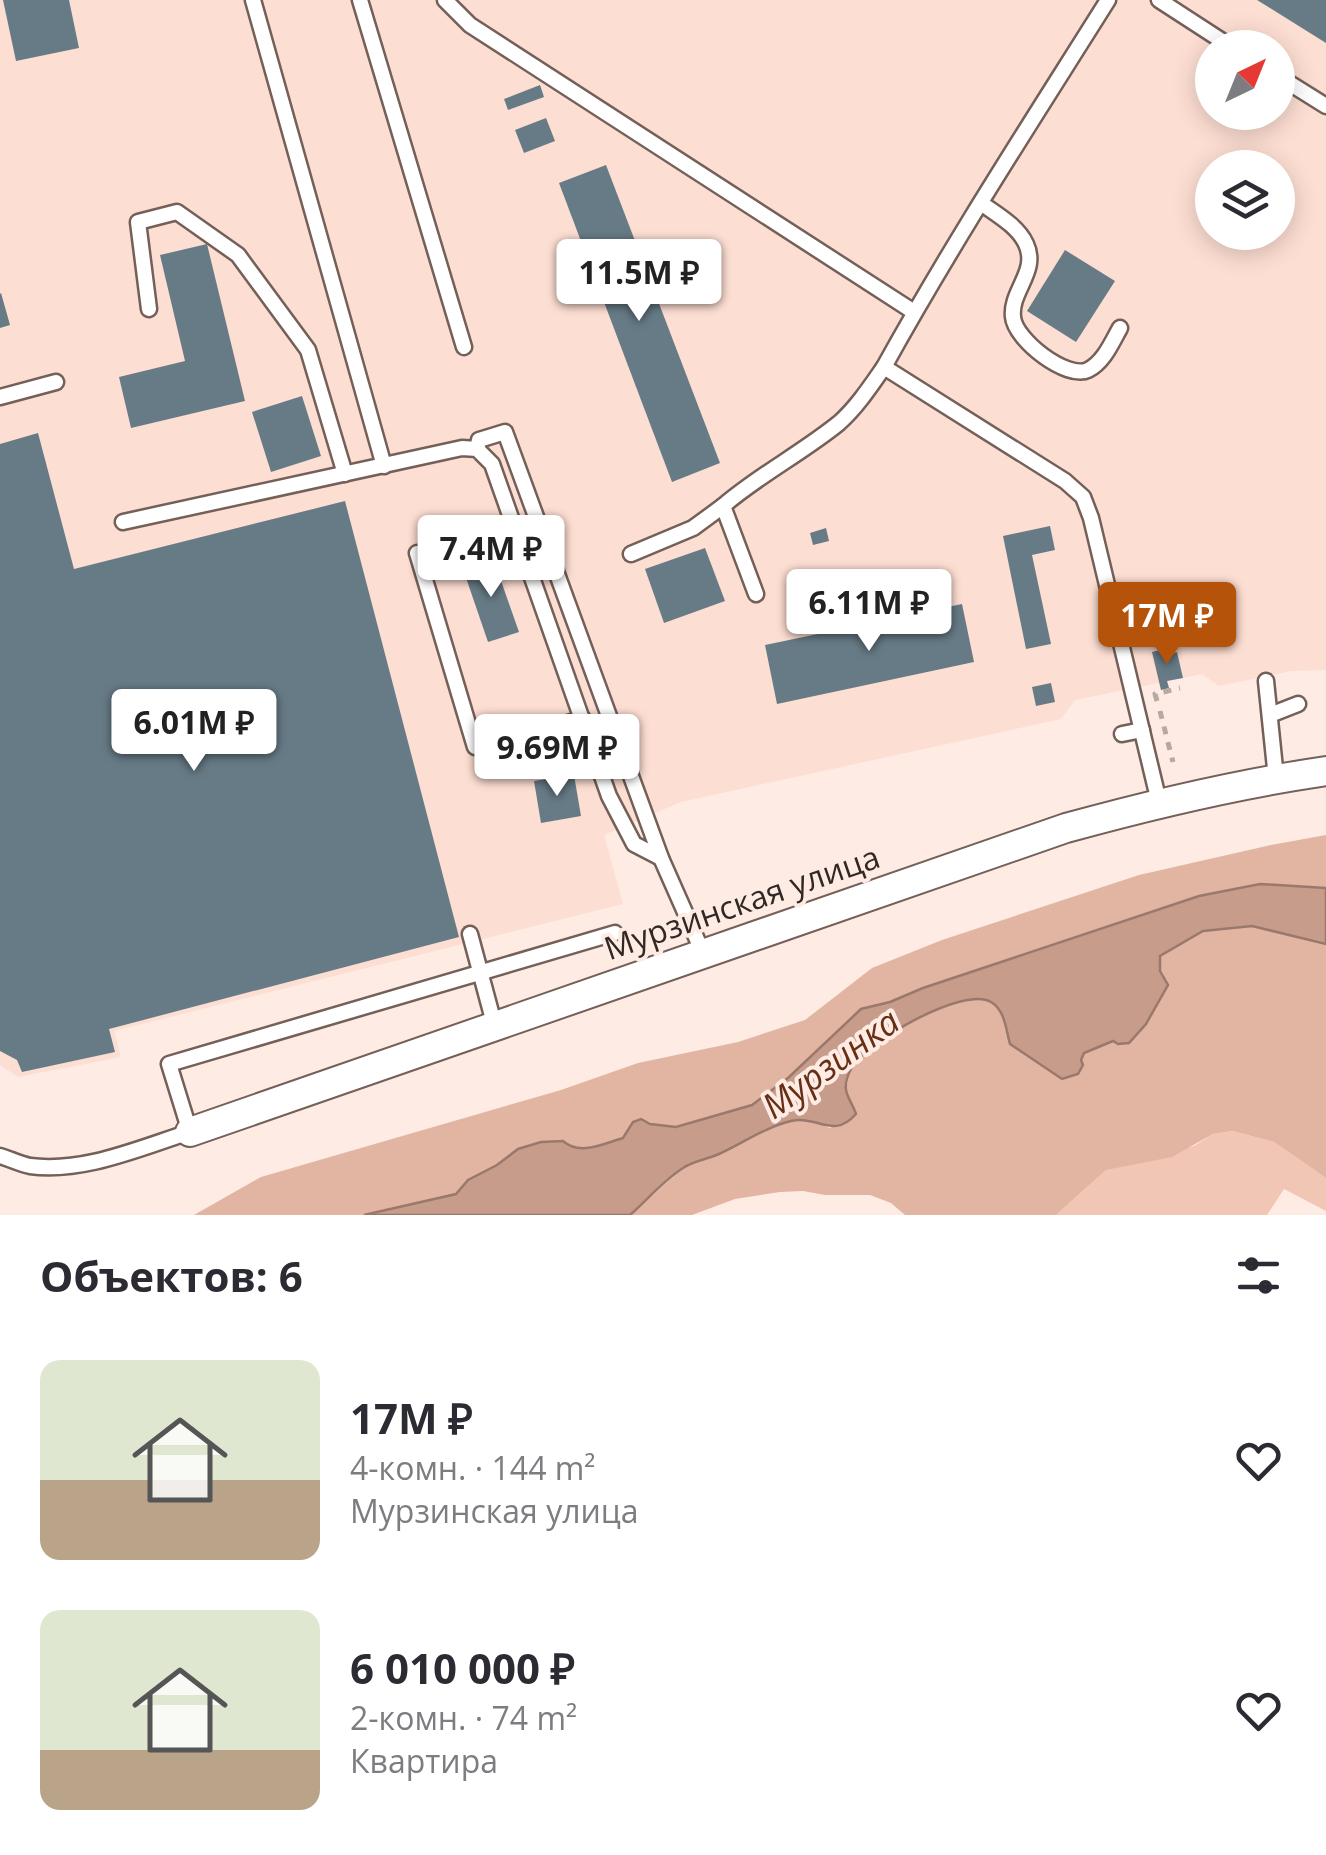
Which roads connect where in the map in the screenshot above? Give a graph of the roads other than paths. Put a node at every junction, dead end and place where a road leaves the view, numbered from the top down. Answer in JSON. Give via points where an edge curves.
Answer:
{"nodes":[{"id":1,"x":253,"y":0,"type":"edge"},
{"id":2,"x":360,"y":0,"type":"edge"},
{"id":3,"x":445,"y":0,"type":"edge"},
{"id":4,"x":1108,"y":0,"type":"edge"},
{"id":5,"x":1159,"y":0,"type":"edge"},
{"id":6,"x":1206,"y":30,"type":"edge"},
{"id":7,"x":1295,"y":87,"type":"edge"},
{"id":8,"x":1326,"y":106,"type":"edge"},
{"id":9,"x":981,"y":202,"type":"junction"},
{"id":10,"x":149,"y":309,"type":"dead end"},
{"id":11,"x":914,"y":312,"type":"junction"},
{"id":12,"x":1120,"y":328,"type":"dead end"},
{"id":13,"x":464,"y":347,"type":"dead end"},
{"id":14,"x":884,"y":367,"type":"junction"},
{"id":15,"x":56,"y":382,"type":"dead end"},
{"id":16,"x":0,"y":397,"type":"edge"},
{"id":17,"x":476,"y":449,"type":"junction"},
{"id":18,"x":384,"y":466,"type":"junction"},
{"id":19,"x":345,"y":474,"type":"junction"},
{"id":20,"x":723,"y":506,"type":"junction"},
{"id":21,"x":123,"y":522,"type":"dead end"},
{"id":22,"x":417,"y":553,"type":"dead end"},
{"id":23,"x":631,"y":554,"type":"dead end"},
{"id":24,"x":756,"y":594,"type":"dead end"},
{"id":25,"x":1266,"y":681,"type":"dead end"},
{"id":26,"x":1298,"y":704,"type":"dead end"},
{"id":27,"x":1270,"y":715,"type":"junction"},
{"id":28,"x":583,"y":720,"type":"junction"},
{"id":29,"x":1142,"y":730,"type":"junction"},
{"id":30,"x":1122,"y":734,"type":"dead end"},
{"id":31,"x":1326,"y":771,"type":"edge"},
{"id":32,"x":1276,"y":778,"type":"junction"},
{"id":33,"x":1159,"y":802,"type":"junction"},
{"id":34,"x":661,"y":858,"type":"junction"},
{"id":35,"x":615,"y":933,"type":"dead end"},
{"id":36,"x":470,"y":934,"type":"dead end"},
{"id":37,"x":704,"y":953,"type":"junction"},
{"id":38,"x":480,"y":972,"type":"junction"},
{"id":39,"x":495,"y":1027,"type":"junction"},
{"id":40,"x":190,"y":1132,"type":"junction"},
{"id":41,"x":0,"y":1156,"type":"edge"}],
"edges":[{"from":1,"to":18,"type":"lane"},
{"from":2,"to":13,"type":"lane"},
{"from":3,"to":11,"type":"lane","via":[[470,26]]},
{"from":4,"to":9,"type":"lane"},
{"from":5,"to":6,"type":"lane"},
{"from":7,"to":8,"type":"lane"},
{"from":9,"to":11,"type":"lane"},
{"from":9,"to":12,"type":"lane","via":[[1026,243],[1030,265],[1012,313],[1026,342],[1067,371],[1083,372],[1098,364]]},
{"from":10,"to":19,"type":"lane","via":[[138,222],[176,212],[238,255],[308,350]]},
{"from":11,"to":14,"type":"lane"},
{"from":14,"to":20,"type":"lane","via":[[842,420]]},
{"from":14,"to":29,"type":"lane","via":[[1083,497]]},
{"from":15,"to":16,"type":"lane"},
{"from":17,"to":18,"type":"lane"},
{"from":17,"to":28,"type":"lane","via":[[492,464]]},
{"from":17,"to":34,"type":"lane","via":[[479,440],[505,432]]},
{"from":18,"to":19,"type":"lane"},
{"from":19,"to":21,"type":"lane"},
{"from":20,"to":23,"type":"lane","via":[[693,528]]},
{"from":20,"to":24,"type":"lane"},
{"from":22,"to":28,"type":"lane","via":[[475,748]]},
{"from":25,"to":27,"type":"lane"},
{"from":26,"to":27,"type":"lane"},
{"from":27,"to":32,"type":"lane"},
{"from":28,"to":34,"type":"lane","via":[[608,796],[634,844]]},
{"from":29,"to":30,"type":"lane"},
{"from":29,"to":33,"type":"lane"},
{"from":31,"to":32,"type":"street","name":"Мурзинская улица"},
{"from":32,"to":33,"type":"street","name":"Мурзинская улица"},
{"from":33,"to":37,"type":"street","name":"Мурзинская улица"},
{"from":34,"to":37,"type":"lane"},
{"from":35,"to":38,"type":"lane"},
{"from":36,"to":38,"type":"lane"},
{"from":37,"to":39,"type":"street","name":"Мурзинская улица"},
{"from":38,"to":39,"type":"lane"},
{"from":38,"to":40,"type":"lane","via":[[169,1064]]},
{"from":39,"to":40,"type":"street","name":"Мурзинская улица"},
{"from":40,"to":41,"type":"lane","via":[[66,1167],[27,1166]]}]}
